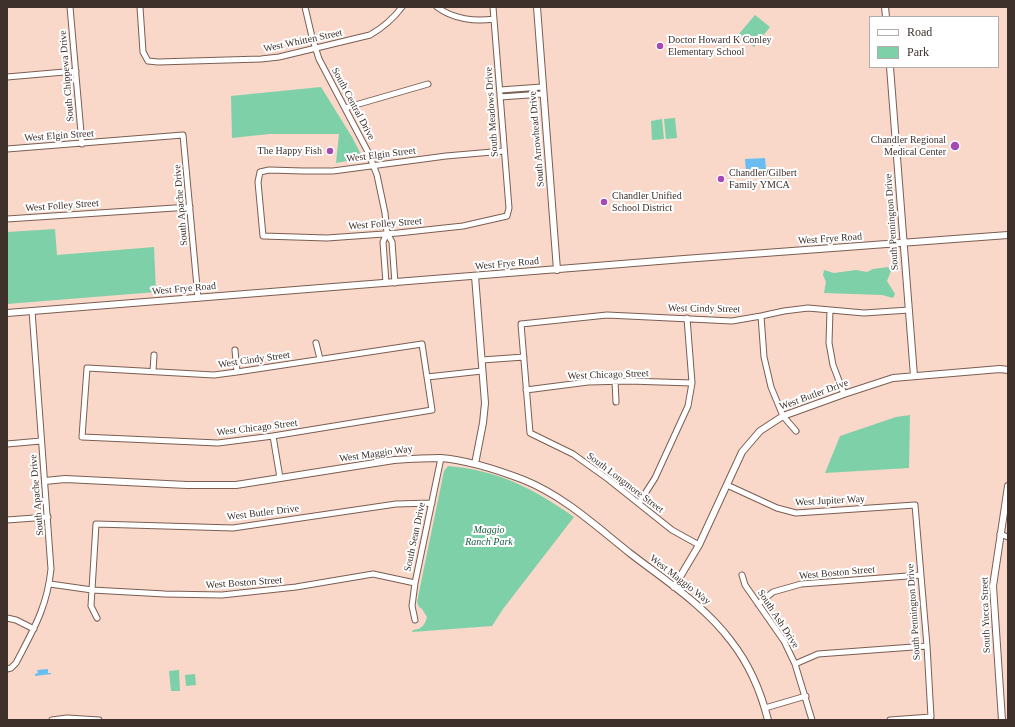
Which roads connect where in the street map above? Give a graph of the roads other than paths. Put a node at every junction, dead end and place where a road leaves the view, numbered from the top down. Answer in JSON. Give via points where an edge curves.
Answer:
{"nodes":[{"id":1,"x":70,"y":7,"type":"edge"},
{"id":2,"x":140,"y":7,"type":"edge"},
{"id":3,"x":305,"y":7,"type":"edge"},
{"id":4,"x":402,"y":7,"type":"edge"},
{"id":5,"x":437,"y":7,"type":"edge"},
{"id":6,"x":493,"y":7,"type":"edge"},
{"id":7,"x":537,"y":7,"type":"edge"},
{"id":8,"x":494,"y":20,"type":"junction"},
{"id":9,"x":315,"y":48,"type":"junction"},
{"id":10,"x":890,"y":68,"type":"edge"},
{"id":11,"x":76,"y":71,"type":"junction"},
{"id":12,"x":7,"y":77,"type":"edge"},
{"id":13,"x":428,"y":84,"type":"dead end"},
{"id":14,"x":542,"y":87,"type":"junction"},
{"id":15,"x":500,"y":90,"type":"junction"},
{"id":16,"x":543,"y":94,"type":"junction"},
{"id":17,"x":500,"y":97,"type":"junction"},
{"id":18,"x":346,"y":108,"type":"junction"},
{"id":19,"x":183,"y":135,"type":"joint"},
{"id":20,"x":82,"y":144,"type":"junction"},
{"id":21,"x":7,"y":149,"type":"edge"},
{"id":22,"x":504,"y":151,"type":"junction"},
{"id":23,"x":373,"y":166,"type":"junction"},
{"id":24,"x":190,"y":207,"type":"junction"},
{"id":25,"x":507,"y":216,"type":"joint"},
{"id":26,"x":7,"y":219,"type":"edge"},
{"id":27,"x":387,"y":234,"type":"junction"},
{"id":28,"x":1008,"y":235,"type":"edge"},
{"id":29,"x":263,"y":236,"type":"joint"},
{"id":30,"x":904,"y":243,"type":"junction"},
{"id":31,"x":557,"y":270,"type":"junction"},
{"id":32,"x":475,"y":276,"type":"junction"},
{"id":33,"x":386,"y":283,"type":"junction"},
{"id":34,"x":395,"y":283,"type":"junction"},
{"id":35,"x":198,"y":298,"type":"junction"},
{"id":36,"x":830,"y":310,"type":"junction"},
{"id":37,"x":909,"y":310,"type":"junction"},
{"id":38,"x":32,"y":311,"type":"junction"},
{"id":39,"x":7,"y":313,"type":"edge"},
{"id":40,"x":761,"y":316,"type":"junction"},
{"id":41,"x":687,"y":318,"type":"junction"},
{"id":42,"x":521,"y":324,"type":"joint"},
{"id":43,"x":316,"y":343,"type":"dead end"},
{"id":44,"x":235,"y":350,"type":"dead end"},
{"id":45,"x":154,"y":355,"type":"dead end"},
{"id":46,"x":524,"y":357,"type":"junction"},
{"id":47,"x":320,"y":359,"type":"junction"},
{"id":48,"x":482,"y":360,"type":"junction"},
{"id":49,"x":1008,"y":370,"type":"edge"},
{"id":50,"x":153,"y":371,"type":"junction"},
{"id":51,"x":482,"y":371,"type":"junction"},
{"id":52,"x":237,"y":372,"type":"junction"},
{"id":53,"x":914,"y":376,"type":"junction"},
{"id":54,"x":427,"y":377,"type":"junction"},
{"id":55,"x":615,"y":381,"type":"junction"},
{"id":56,"x":692,"y":383,"type":"junction"},
{"id":57,"x":526,"y":390,"type":"junction"},
{"id":58,"x":844,"y":394,"type":"junction"},
{"id":59,"x":616,"y":402,"type":"dead end"},
{"id":60,"x":783,"y":416,"type":"junction"},
{"id":61,"x":796,"y":431,"type":"dead end"},
{"id":62,"x":273,"y":436,"type":"junction"},
{"id":63,"x":82,"y":437,"type":"joint"},
{"id":64,"x":41,"y":441,"type":"junction"},
{"id":65,"x":7,"y":444,"type":"edge"},
{"id":66,"x":441,"y":458,"type":"junction"},
{"id":67,"x":475,"y":464,"type":"junction"},
{"id":68,"x":280,"y":478,"type":"junction"},
{"id":69,"x":45,"y":481,"type":"junction"},
{"id":70,"x":727,"y":485,"type":"junction"},
{"id":71,"x":1008,"y":486,"type":"edge"},
{"id":72,"x":432,"y":503,"type":"junction"},
{"id":73,"x":639,"y":504,"type":"junction"},
{"id":74,"x":915,"y":505,"type":"joint"},
{"id":75,"x":48,"y":517,"type":"junction"},
{"id":76,"x":7,"y":520,"type":"edge"},
{"id":77,"x":1000,"y":534,"type":"junction"},
{"id":78,"x":1008,"y":537,"type":"edge"},
{"id":79,"x":699,"y":545,"type":"junction"},
{"id":80,"x":742,"y":575,"type":"dead end"},
{"id":81,"x":921,"y":575,"type":"junction"},
{"id":82,"x":415,"y":583,"type":"junction"},
{"id":83,"x":50,"y":584,"type":"junction"},
{"id":84,"x":674,"y":587,"type":"junction"},
{"id":85,"x":92,"y":590,"type":"junction"},
{"id":86,"x":758,"y":604,"type":"junction"},
{"id":87,"x":7,"y":618,"type":"edge"},
{"id":88,"x":97,"y":618,"type":"dead end"},
{"id":89,"x":415,"y":620,"type":"dead end"},
{"id":90,"x":34,"y":628,"type":"junction"},
{"id":91,"x":927,"y":646,"type":"junction"},
{"id":92,"x":794,"y":664,"type":"junction"},
{"id":93,"x":9,"y":668,"type":"edge"},
{"id":94,"x":806,"y":696,"type":"junction"},
{"id":95,"x":765,"y":708,"type":"junction"},
{"id":96,"x":52,"y":720,"type":"edge"},
{"id":97,"x":99,"y":720,"type":"edge"},
{"id":98,"x":768,"y":720,"type":"edge"},
{"id":99,"x":812,"y":720,"type":"edge"},
{"id":100,"x":890,"y":720,"type":"edge"},
{"id":101,"x":1002,"y":720,"type":"edge"}],
"edges":[{"from":1,"to":11,"type":"street","name":"South Chippewa Drive"},
{"from":2,"to":9,"type":"street","name":"West Whitten Street","via":[[144,52],[148,61],[261,59]]},
{"from":3,"to":9,"type":"street","name":"South Central Drive"},
{"from":4,"to":9,"type":"street","name":"West Whitten Street","via":[[391,20],[370,35]]},
{"from":5,"to":8,"type":"street","via":[[445,13],[470,20]]},
{"from":6,"to":8,"type":"street","name":"South Meadows Drive"},
{"from":7,"to":14,"type":"street","name":"South Arrowhead Drive"},
{"from":8,"to":15,"type":"street","name":"South Meadows Drive"},
{"from":9,"to":18,"type":"street","name":"South Central Drive"},
{"from":10,"to":30,"type":"street","name":"South Pennington Drive"},
{"from":11,"to":12,"type":"street"},
{"from":11,"to":20,"type":"street","name":"South Chippewa Drive"},
{"from":13,"to":18,"type":"street"},
{"from":14,"to":15,"type":"street"},
{"from":14,"to":16,"type":"street","name":"South Arrowhead Drive"},
{"from":15,"to":17,"type":"street","name":"South Meadows Drive"},
{"from":16,"to":17,"type":"street"},
{"from":16,"to":31,"type":"street","name":"South Arrowhead Drive"},
{"from":17,"to":22,"type":"street","name":"South Meadows Drive"},
{"from":18,"to":23,"type":"street","name":"South Central Drive"},
{"from":19,"to":20,"type":"street","name":"West Elgin Street"},
{"from":19,"to":24,"type":"street","name":"South Apache Drive"},
{"from":20,"to":21,"type":"street","name":"West Elgin Street"},
{"from":22,"to":23,"type":"street","name":"West Elgin Street"},
{"from":22,"to":25,"type":"street","name":"South Meadows Drive","via":[[509,208]]},
{"from":23,"to":27,"type":"street","name":"South Central Drive","via":[[381,192]]},
{"from":23,"to":29,"type":"street","name":"West Elgin Street","via":[[333,171],[260,172],[258,182]]},
{"from":24,"to":26,"type":"street","name":"West Folley Street"},
{"from":24,"to":35,"type":"street","name":"South Apache Drive"},
{"from":25,"to":27,"type":"street","name":"West Folley Street","via":[[464,226]]},
{"from":27,"to":29,"type":"street","name":"West Folley Street","via":[[328,238]]},
{"from":27,"to":33,"type":"street","name":"South Central Drive","via":[[383,242]]},
{"from":27,"to":34,"type":"street","name":"South Central Drive","via":[[392,242]]},
{"from":28,"to":30,"type":"street","name":"West Frye Road"},
{"from":30,"to":31,"type":"street","name":"West Frye Road"},
{"from":30,"to":37,"type":"street","name":"South Pennington Drive"},
{"from":31,"to":32,"type":"street","name":"West Frye Road"},
{"from":32,"to":34,"type":"street","name":"West Frye Road"},
{"from":32,"to":48,"type":"street"},
{"from":33,"to":34,"type":"street","name":"West Frye Road"},
{"from":33,"to":35,"type":"street","name":"West Frye Road"},
{"from":35,"to":38,"type":"street","name":"West Frye Road"},
{"from":36,"to":37,"type":"street","name":"West Cindy Street","via":[[864,313]]},
{"from":36,"to":40,"type":"street","name":"West Cindy Street","via":[[808,308]]},
{"from":36,"to":58,"type":"street","via":[[829,343],[833,365]]},
{"from":37,"to":53,"type":"street","name":"South Pennington Drive"},
{"from":38,"to":39,"type":"street","name":"West Frye Road"},
{"from":38,"to":64,"type":"street","name":"South Apache Drive"},
{"from":40,"to":41,"type":"street","name":"West Cindy Street","via":[[732,320]]},
{"from":40,"to":60,"type":"street","via":[[764,358],[771,387]]},
{"from":41,"to":42,"type":"street","name":"West Cindy Street","via":[[607,315]]},
{"from":41,"to":56,"type":"street"},
{"from":42,"to":46,"type":"street","name":"South Longmore Street"},
{"from":43,"to":47,"type":"street"},
{"from":44,"to":52,"type":"street"},
{"from":45,"to":50,"type":"street"},
{"from":46,"to":48,"type":"street"},
{"from":46,"to":57,"type":"street","name":"South Longmore Street"},
{"from":47,"to":52,"type":"street","name":"West Cindy Street"},
{"from":47,"to":54,"type":"street","name":"West Cindy Street","via":[[422,344]]},
{"from":48,"to":51,"type":"street"},
{"from":49,"to":53,"type":"street","name":"West Butler Drive"},
{"from":50,"to":52,"type":"street","name":"West Cindy Street","via":[[214,375]]},
{"from":50,"to":63,"type":"street","name":"West Cindy Street","via":[[87,368]]},
{"from":51,"to":54,"type":"street"},
{"from":51,"to":67,"type":"street","via":[[485,403]]},
{"from":53,"to":58,"type":"street","name":"West Butler Drive","via":[[893,378]]},
{"from":54,"to":62,"type":"street","name":"West Chicago Street","via":[[432,410]]},
{"from":55,"to":56,"type":"street","name":"West Chicago Street"},
{"from":55,"to":57,"type":"street","name":"West Chicago Street"},
{"from":55,"to":59,"type":"street"},
{"from":56,"to":73,"type":"street","via":[[688,406],[655,478]]},
{"from":57,"to":73,"type":"street","name":"South Longmore Street","via":[[530,432],[573,454]]},
{"from":58,"to":60,"type":"street","name":"West Butler Drive"},
{"from":60,"to":61,"type":"street"},
{"from":60,"to":70,"type":"street","name":"West Butler Drive","via":[[760,431],[742,452]]},
{"from":62,"to":63,"type":"street","name":"West Chicago Street","via":[[218,443]]},
{"from":62,"to":68,"type":"street"},
{"from":64,"to":65,"type":"street"},
{"from":64,"to":69,"type":"street","name":"South Apache Drive"},
{"from":66,"to":67,"type":"street","name":"West Maggio Way"},
{"from":66,"to":68,"type":"street","name":"West Maggio Way","via":[[394,460]]},
{"from":66,"to":72,"type":"street","name":"South Sean Drive"},
{"from":67,"to":84,"type":"street","name":"West Maggio Way","via":[[525,480],[546,491],[571,507]]},
{"from":68,"to":69,"type":"street","name":"West Maggio Way","via":[[214,486],[65,479]]},
{"from":69,"to":75,"type":"street","name":"South Apache Drive"},
{"from":70,"to":74,"type":"street","name":"West Jupiter Way","via":[[777,508],[796,513]]},
{"from":70,"to":79,"type":"street","name":"West Butler Drive"},
{"from":71,"to":77,"type":"street","name":"South Yucca Street"},
{"from":72,"to":82,"type":"street","name":"South Sean Drive"},
{"from":72,"to":85,"type":"street","name":"West Butler Drive","via":[[396,504],[233,528],[96,524]]},
{"from":73,"to":79,"type":"street","name":"South Longmore Street","via":[[672,530]]},
{"from":74,"to":81,"type":"street","name":"South Pennington Drive"},
{"from":75,"to":76,"type":"street"},
{"from":75,"to":83,"type":"street","name":"South Apache Drive","via":[[52,569]]},
{"from":77,"to":78,"type":"street"},
{"from":77,"to":101,"type":"street","name":"South Yucca Street","via":[[993,586]]},
{"from":79,"to":84,"type":"street","name":"West Butler Drive"},
{"from":80,"to":86,"type":"street","name":"South Ash Drive","via":[[745,585]]},
{"from":81,"to":86,"type":"street","name":"West Boston Street","via":[[801,584],[773,592]]},
{"from":81,"to":91,"type":"street","name":"South Pennington Drive"},
{"from":82,"to":85,"type":"street","name":"West Boston Street","via":[[373,574],[296,587],[222,595]]},
{"from":82,"to":89,"type":"street","name":"South Sean Drive","via":[[412,606]]},
{"from":83,"to":85,"type":"street","name":"West Boston Street"},
{"from":83,"to":90,"type":"street","name":"South Apache Drive"},
{"from":84,"to":95,"type":"street","name":"West Maggio Way","via":[[706,613],[731,641],[747,665]]},
{"from":85,"to":88,"type":"street","via":[[92,606]]},
{"from":86,"to":92,"type":"street","name":"South Ash Drive","via":[[784,641]]},
{"from":87,"to":90,"type":"street"},
{"from":90,"to":93,"type":"street","name":"South Apache Drive","via":[[16,663]]},
{"from":91,"to":92,"type":"street","via":[[818,654]]},
{"from":91,"to":100,"type":"street","name":"South Pennington Drive","via":[[931,717]]},
{"from":92,"to":94,"type":"street","name":"South Ash Drive"},
{"from":94,"to":95,"type":"street"},
{"from":94,"to":99,"type":"street","name":"South Ash Drive"},
{"from":95,"to":98,"type":"street","name":"West Maggio Way"},
{"from":96,"to":97,"type":"street"}]}
